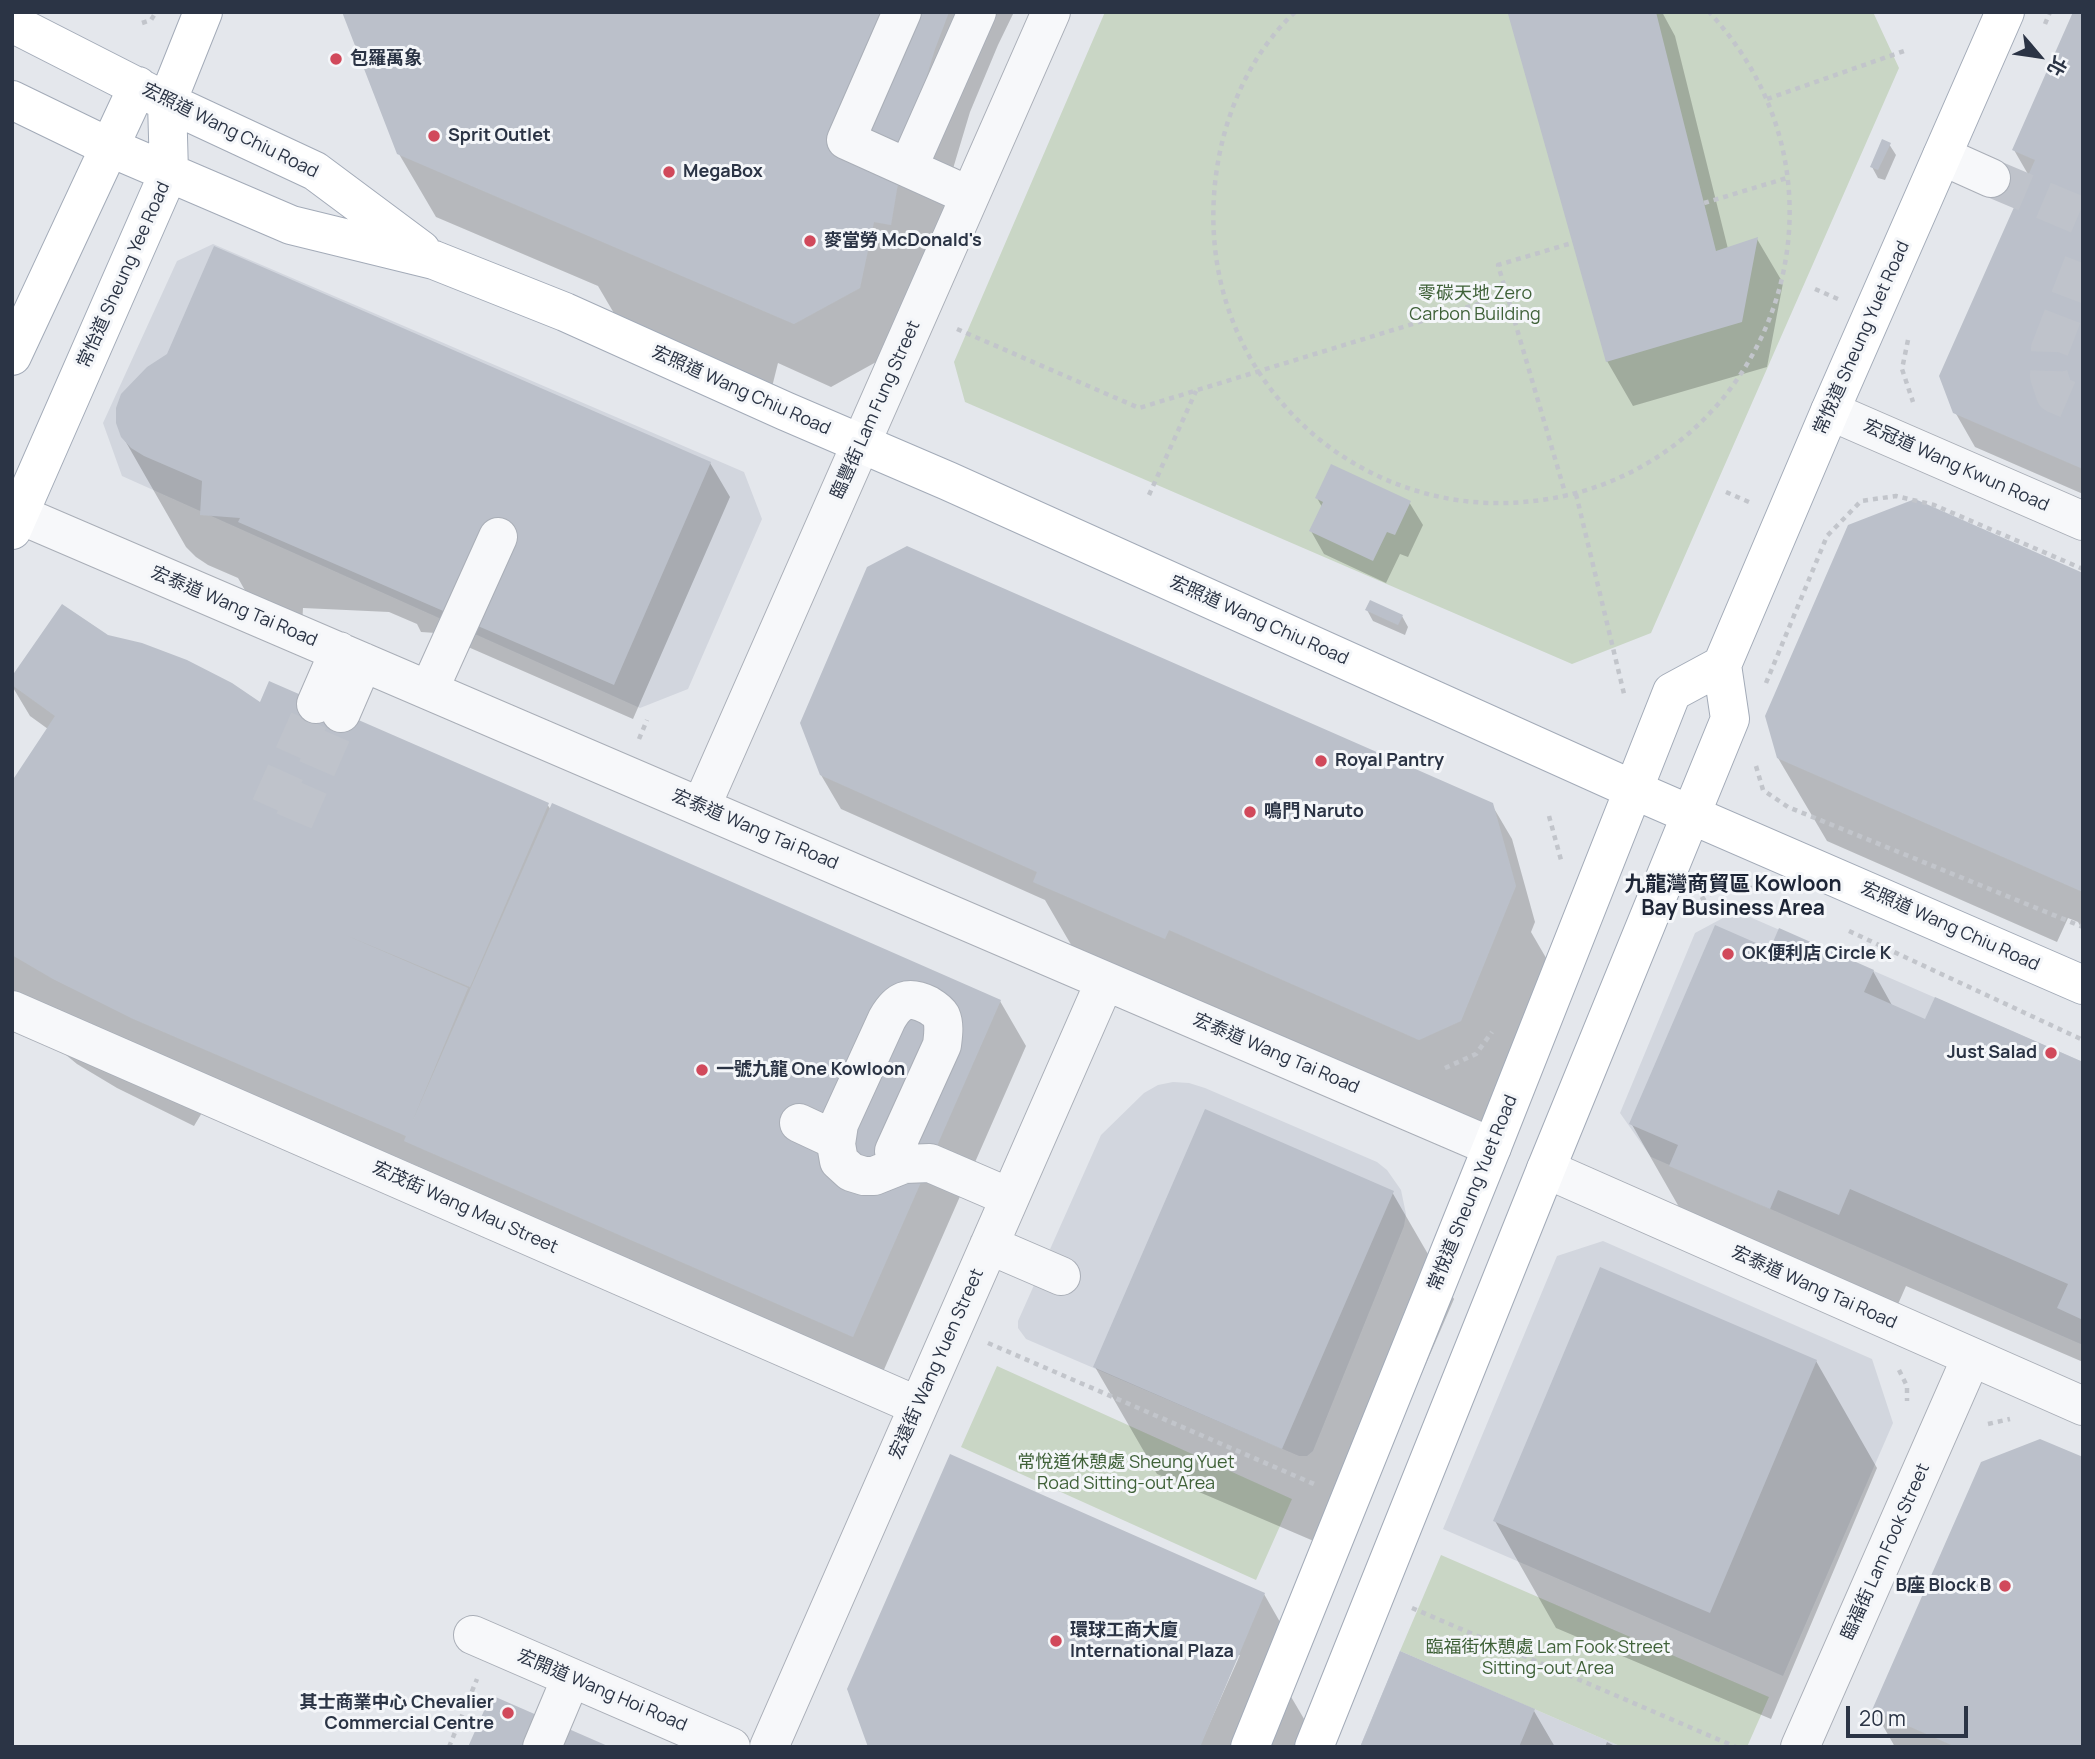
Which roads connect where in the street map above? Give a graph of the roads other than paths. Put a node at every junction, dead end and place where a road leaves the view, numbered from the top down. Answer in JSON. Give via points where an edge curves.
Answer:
{"nodes":[{"id":1,"x":203,"y":12,"type":"edge"},
{"id":2,"x":902,"y":12,"type":"edge"},
{"id":3,"x":977,"y":12,"type":"edge"},
{"id":4,"x":1051,"y":12,"type":"edge"},
{"id":5,"x":2005,"y":12,"type":"edge"},
{"id":6,"x":12,"y":23,"type":"edge"},
{"id":7,"x":152,"y":94,"type":"junction"},
{"id":8,"x":12,"y":100,"type":"edge"},
{"id":9,"x":109,"y":146,"type":"junction"},
{"id":10,"x":1942,"y":156,"type":"junction"},
{"id":11,"x":908,"y":168,"type":"junction"},
{"id":12,"x":169,"y":172,"type":"junction"},
{"id":13,"x":1992,"y":178,"type":"tunnel mouth"},
{"id":14,"x":970,"y":196,"type":"junction"},
{"id":15,"x":434,"y":260,"type":"junction"},
{"id":16,"x":12,"y":356,"type":"edge"},
{"id":17,"x":1830,"y":411,"type":"junction"},
{"id":18,"x":861,"y":444,"type":"junction"},
{"id":19,"x":2083,"y":521,"type":"edge"},
{"id":20,"x":14,"y":522,"type":"edge"},
{"id":21,"x":498,"y":537,"type":"dead end"},
{"id":22,"x":351,"y":657,"type":"junction"},
{"id":23,"x":1722,"y":665,"type":"junction"},
{"id":24,"x":429,"y":690,"type":"junction"},
{"id":25,"x":329,"y":708,"type":"tunnel mouth"},
{"id":26,"x":1634,"y":790,"type":"junction"},
{"id":27,"x":701,"y":807,"type":"junction"},
{"id":28,"x":1692,"y":815,"type":"junction"},
{"id":29,"x":1105,"y":981,"type":"junction"},
{"id":30,"x":2083,"y":985,"type":"edge"},
{"id":31,"x":12,"y":1010,"type":"edge"},
{"id":32,"x":799,"y":1123,"type":"dead end"},
{"id":33,"x":836,"y":1144,"type":"junction"},
{"id":34,"x":1492,"y":1147,"type":"junction"},
{"id":35,"x":902,"y":1164,"type":"junction"},
{"id":36,"x":1546,"y":1169,"type":"junction"},
{"id":37,"x":1009,"y":1197,"type":"junction"},
{"id":38,"x":989,"y":1245,"type":"junction"},
{"id":39,"x":1061,"y":1276,"type":"dead end"},
{"id":40,"x":1971,"y":1358,"type":"junction"},
{"id":41,"x":918,"y":1406,"type":"junction"},
{"id":42,"x":2083,"y":1406,"type":"edge"},
{"id":43,"x":477,"y":1653,"type":"road end"},
{"id":44,"x":571,"y":1678,"type":"junction"},
{"id":45,"x":542,"y":1747,"type":"edge"},
{"id":46,"x":731,"y":1747,"type":"edge"},
{"id":47,"x":769,"y":1747,"type":"edge"},
{"id":48,"x":1250,"y":1747,"type":"edge"},
{"id":49,"x":1314,"y":1747,"type":"edge"},
{"id":50,"x":1800,"y":1747,"type":"edge"}],
"edges":[{"from":1,"to":7,"type":"main road","name":"常怡道 Sheung Yee Road"},
{"from":2,"to":11,"type":"street","via":[[846,140]]},
{"from":3,"to":11,"type":"street"},
{"from":4,"to":14,"type":"street","name":"臨豐街 Lam Fung Street"},
{"from":5,"to":10,"type":"main road","name":"常悅道 Sheung Yuet Road"},
{"from":6,"to":7,"type":"main road","name":"宏照道 Wang Chiu Road"},
{"from":7,"to":9,"type":"main road","name":"常怡道 Sheung Yee Road"},
{"from":7,"to":12,"type":"main road","name":"常怡道 Sheung Yee Road"},
{"from":7,"to":15,"type":"main road","name":"宏照道 Wang Chiu Road","via":[[315,171]]},
{"from":8,"to":9,"type":"main road","name":"宏照道 Wang Chiu Road"},
{"from":9,"to":12,"type":"main road","name":"宏照道 Wang Chiu Road"},
{"from":9,"to":16,"type":"main road","name":"常怡道 Sheung Yee Road"},
{"from":10,"to":13,"type":"street"},
{"from":10,"to":17,"type":"main road","name":"常悅道 Sheung Yuet Road"},
{"from":11,"to":14,"type":"street"},
{"from":12,"to":15,"type":"main road","name":"宏照道 Wang Chiu Road","via":[[291,225]]},
{"from":12,"to":20,"type":"main road","name":"常怡道 Sheung Yee Road"},
{"from":14,"to":18,"type":"street","name":"臨豐街 Lam Fung Street"},
{"from":15,"to":18,"type":"main road","name":"宏照道 Wang Chiu Road","via":[[565,312]]},
{"from":17,"to":19,"type":"street","name":"宏冠道 Wang Kwun Road"},
{"from":17,"to":23,"type":"main road","name":"常悅道 Sheung Yuet Road"},
{"from":18,"to":26,"type":"main road","name":"宏照道 Wang Chiu Road"},
{"from":18,"to":27,"type":"street","name":"臨豐街 Lam Fung Street"},
{"from":20,"to":22,"type":"street","name":"宏泰道 Wang Tai Road"},
{"from":21,"to":24,"type":"street"},
{"from":22,"to":24,"type":"street","name":"宏泰道 Wang Tai Road"},
{"from":22,"to":25,"type":"street"},
{"from":23,"to":26,"type":"main road","name":"常悅道 Sheung Yuet Road","via":[[1672,692]]},
{"from":23,"to":28,"type":"main road","via":[[1730,719]]},
{"from":24,"to":27,"type":"street","name":"宏泰道 Wang Tai Road"},
{"from":26,"to":28,"type":"main road","name":"宏照道 Wang Chiu Road"},
{"from":26,"to":34,"type":"main road","name":"常悅道 Sheung Yuet Road"},
{"from":27,"to":29,"type":"street","name":"宏泰道 Wang Tai Road"},
{"from":28,"to":30,"type":"main road","name":"宏照道 Wang Chiu Road"},
{"from":28,"to":36,"type":"main road"},
{"from":29,"to":34,"type":"street","name":"宏泰道 Wang Tai Road"},
{"from":29,"to":37,"type":"street","name":"宏遠街 Wang Yuen Street"},
{"from":31,"to":41,"type":"street","name":"宏茂街 Wang Mau Street"},
{"from":32,"to":33,"type":"street"},
{"from":33,"to":35,"type":"street","via":[[839,1161],[850,1172],[874,1176]]},
{"from":33,"to":35,"type":"street","via":[[839,1124],[887,1019],[903,1000],[918,1000],[942,1017],[944,1030],[942,1045],[894,1151]]},
{"from":34,"to":48,"type":"main road","name":"常悅道 Sheung Yuet Road"},
{"from":35,"to":37,"type":"street","via":[[930,1163]]},
{"from":36,"to":40,"type":"street","name":"宏泰道 Wang Tai Road"},
{"from":36,"to":49,"type":"main road"},
{"from":37,"to":38,"type":"street","name":"宏遠街 Wang Yuen Street"},
{"from":38,"to":39,"type":"street"},
{"from":38,"to":41,"type":"street","name":"宏遠街 Wang Yuen Street"},
{"from":40,"to":42,"type":"street","name":"宏泰道 Wang Tai Road"},
{"from":40,"to":50,"type":"street","name":"臨福街 Lam Fook Street"},
{"from":41,"to":47,"type":"street","name":"宏遠街 Wang Yuen Street"},
{"from":43,"to":44,"type":"street","name":"宏開道 Wang Hoi Road"},
{"from":44,"to":45,"type":"street"},
{"from":44,"to":46,"type":"street","name":"宏開道 Wang Hoi Road"}]}
